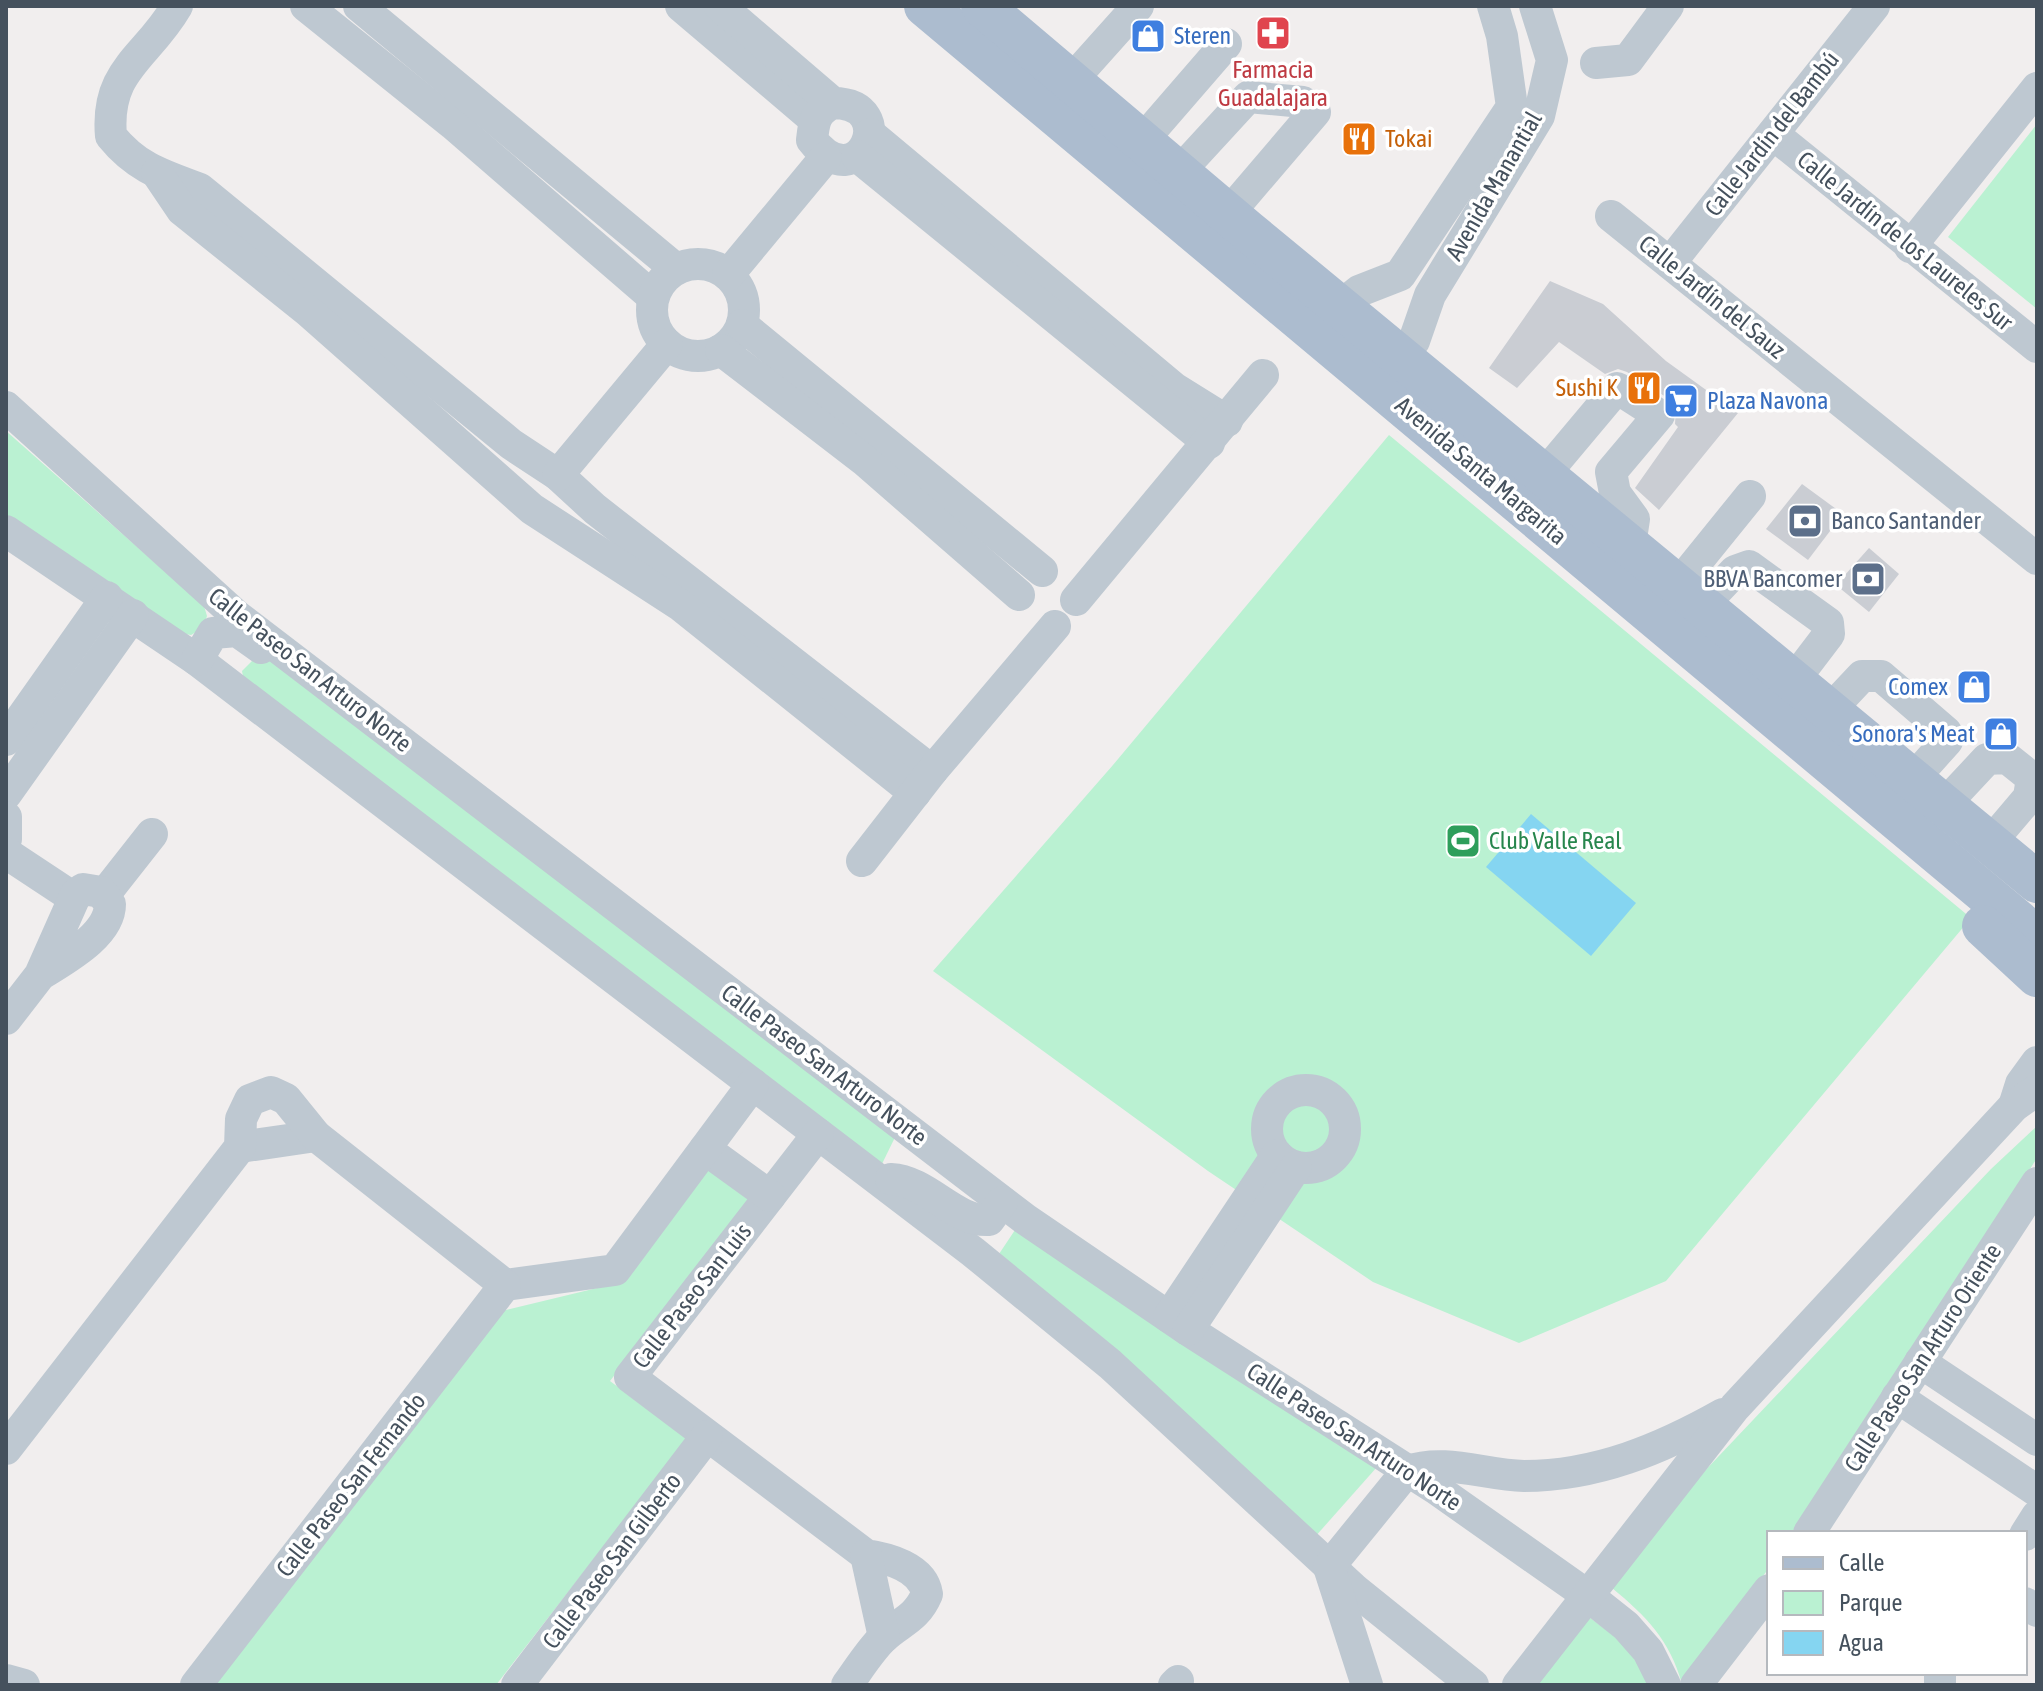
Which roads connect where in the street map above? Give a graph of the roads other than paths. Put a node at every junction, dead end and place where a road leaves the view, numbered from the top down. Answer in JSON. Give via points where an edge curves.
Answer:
{"nodes":[{"id":1,"x":177,"y":6,"type":"edge"},
{"id":2,"x":306,"y":6,"type":"edge"},
{"id":3,"x":359,"y":6,"type":"edge"},
{"id":4,"x":681,"y":6,"type":"edge"},
{"id":5,"x":720,"y":6,"type":"edge"},
{"id":6,"x":925,"y":6,"type":"edge"},
{"id":7,"x":982,"y":6,"type":"edge"},
{"id":8,"x":1138,"y":6,"type":"edge"},
{"id":9,"x":1493,"y":6,"type":"edge"},
{"id":10,"x":1535,"y":6,"type":"edge"},
{"id":11,"x":1668,"y":6,"type":"edge"},
{"id":12,"x":1874,"y":6,"type":"edge"},
{"id":13,"x":1226,"y":44,"type":"dead end"},
{"id":14,"x":1596,"y":63,"type":"dead end"},
{"id":15,"x":1071,"y":81,"type":"junction"},
{"id":16,"x":2037,"y":88,"type":"edge"},
{"id":17,"x":823,"y":111,"type":"junction"},
{"id":18,"x":462,"y":112,"type":"junction"},
{"id":19,"x":1773,"y":134,"type":"junction"},
{"id":20,"x":864,"y":145,"type":"junction"},
{"id":21,"x":1503,"y":150,"type":"junction"},
{"id":22,"x":1131,"y":154,"type":"junction"},
{"id":23,"x":825,"y":158,"type":"junction"},
{"id":24,"x":1179,"y":172,"type":"junction"},
{"id":25,"x":1611,"y":216,"type":"dead end"},
{"id":26,"x":1238,"y":223,"type":"junction"},
{"id":27,"x":1910,"y":247,"type":"junction"},
{"id":28,"x":1670,"y":263,"type":"junction"},
{"id":29,"x":676,"y":269,"type":"junction"},
{"id":30,"x":728,"y":275,"type":"junction"},
{"id":31,"x":653,"y":297,"type":"junction"},
{"id":32,"x":1273,"y":297,"type":"junction"},
{"id":33,"x":316,"y":301,"type":"junction"},
{"id":34,"x":1340,"y":306,"type":"junction"},
{"id":35,"x":742,"y":325,"type":"junction"},
{"id":36,"x":667,"y":344,"type":"junction"},
{"id":37,"x":2037,"y":347,"type":"edge"},
{"id":38,"x":721,"y":350,"type":"junction"},
{"id":39,"x":1401,"y":357,"type":"junction"},
{"id":40,"x":1263,"y":375,"type":"dead end"},
{"id":41,"x":6,"y":407,"type":"edge"},
{"id":42,"x":1218,"y":432,"type":"junction"},
{"id":43,"x":874,"y":449,"type":"junction"},
{"id":44,"x":545,"y":467,"type":"junction"},
{"id":45,"x":1544,"y":475,"type":"junction"},
{"id":46,"x":508,"y":487,"type":"junction"},
{"id":47,"x":1750,"y":496,"type":"dead end"},
{"id":48,"x":583,"y":498,"type":"junction"},
{"id":49,"x":561,"y":528,"type":"junction"},
{"id":50,"x":6,"y":531,"type":"edge"},
{"id":51,"x":1630,"y":545,"type":"junction"},
{"id":52,"x":2037,"y":559,"type":"edge"},
{"id":53,"x":1042,"y":571,"type":"junction"},
{"id":54,"x":1019,"y":595,"type":"junction"},
{"id":55,"x":1690,"y":595,"type":"junction"},
{"id":56,"x":1076,"y":600,"type":"junction"},
{"id":57,"x":120,"y":606,"type":"junction"},
{"id":58,"x":720,"y":621,"type":"junction"},
{"id":59,"x":1055,"y":626,"type":"junction"},
{"id":60,"x":197,"y":660,"type":"junction"},
{"id":61,"x":319,"y":678,"type":"junction"},
{"id":62,"x":1794,"y":680,"type":"junction"},
{"id":63,"x":1830,"y":710,"type":"junction"},
{"id":64,"x":6,"y":740,"type":"edge"},
{"id":65,"x":1822,"y":757,"type":"junction"},
{"id":66,"x":923,"y":782,"type":"junction"},
{"id":67,"x":1928,"y":792,"type":"junction"},
{"id":68,"x":6,"y":794,"type":"edge"},
{"id":69,"x":6,"y":817,"type":"edge"},
{"id":70,"x":152,"y":834,"type":"dead end"},
{"id":71,"x":6,"y":839,"type":"edge"},
{"id":72,"x":1990,"y":843,"type":"junction"},
{"id":73,"x":6,"y":853,"type":"edge"},
{"id":74,"x":862,"y":861,"type":"dead end"},
{"id":75,"x":2037,"y":882,"type":"edge"},
{"id":76,"x":89,"y":896,"type":"junction"},
{"id":77,"x":2037,"y":937,"type":"edge"},
{"id":78,"x":2037,"y":976,"type":"edge"},
{"id":79,"x":6,"y":1019,"type":"edge"},
{"id":80,"x":2037,"y":1062,"type":"edge"},
{"id":81,"x":753,"y":1084,"type":"junction"},
{"id":82,"x":2026,"y":1101,"type":"edge"},
{"id":83,"x":818,"y":1134,"type":"junction"},
{"id":84,"x":316,"y":1136,"type":"junction"},
{"id":85,"x":240,"y":1147,"type":"junction"},
{"id":86,"x":705,"y":1149,"type":"junction"},
{"id":87,"x":1286,"y":1161,"type":"dead end"},
{"id":88,"x":876,"y":1178,"type":"junction"},
{"id":89,"x":2037,"y":1183,"type":"edge"},
{"id":90,"x":770,"y":1196,"type":"junction"},
{"id":91,"x":1002,"y":1202,"type":"junction"},
{"id":92,"x":505,"y":1285,"type":"junction"},
{"id":93,"x":1178,"y":1323,"type":"junction"},
{"id":94,"x":1920,"y":1362,"type":"junction"},
{"id":95,"x":1897,"y":1397,"type":"junction"},
{"id":96,"x":1735,"y":1407,"type":"junction"},
{"id":97,"x":707,"y":1436,"type":"junction"},
{"id":98,"x":2037,"y":1440,"type":"edge"},
{"id":99,"x":6,"y":1449,"type":"edge"},
{"id":100,"x":1407,"y":1471,"type":"junction"},
{"id":101,"x":2037,"y":1491,"type":"edge"},
{"id":102,"x":1810,"y":1531,"type":"edge"},
{"id":103,"x":866,"y":1555,"type":"junction"},
{"id":104,"x":1329,"y":1567,"type":"junction"},
{"id":105,"x":1767,"y":1593,"type":"edge"},
{"id":106,"x":1587,"y":1595,"type":"junction"},
{"id":107,"x":884,"y":1637,"type":"junction"},
{"id":108,"x":6,"y":1680,"type":"edge"},
{"id":109,"x":24,"y":1685,"type":"edge"},
{"id":110,"x":196,"y":1685,"type":"edge"},
{"id":111,"x":517,"y":1685,"type":"edge"},
{"id":112,"x":847,"y":1685,"type":"edge"},
{"id":113,"x":1367,"y":1685,"type":"edge"},
{"id":114,"x":1473,"y":1685,"type":"edge"},
{"id":115,"x":1518,"y":1685,"type":"edge"},
{"id":116,"x":1665,"y":1685,"type":"edge"},
{"id":117,"x":1696,"y":1685,"type":"edge"}],
"edges":[{"from":1,"to":33,"type":"street","via":[[124,71],[112,94],[111,136],[128,158],[200,189]]},
{"from":2,"to":18,"type":"street"},
{"from":3,"to":18,"type":"street"},
{"from":4,"to":17,"type":"street"},
{"from":5,"to":17,"type":"street"},
{"from":6,"to":22,"type":"main road","name":"Avenida Santa Margarita"},
{"from":7,"to":15,"type":"main road","name":"Avenida Santa Margarita"},
{"from":8,"to":15,"type":"street"},
{"from":9,"to":21,"type":"street","name":"Avenida Manantial","via":[[1512,107]]},
{"from":10,"to":21,"type":"street","name":"Avenida Manantial","via":[[1552,60],[1539,116]]},
{"from":11,"to":14,"type":"street","via":[[1628,60]]},
{"from":12,"to":19,"type":"street","name":"Calle Jardín del Bambú"},
{"from":13,"to":22,"type":"street"},
{"from":15,"to":22,"type":"main road","name":"Avenida Santa Margarita"},
{"from":16,"to":27,"type":"street"},
{"from":17,"to":20,"type":"street","via":[[847,103],[860,109],[868,121]]},
{"from":17,"to":23,"type":"street","via":[[812,140]]},
{"from":18,"to":29,"type":"street"},
{"from":18,"to":31,"type":"street"},
{"from":19,"to":27,"type":"street","name":"Calle Jardín de los Laureles Sur"},
{"from":19,"to":28,"type":"street","name":"Calle Jardín del Bambú"},
{"from":20,"to":23,"type":"street","via":[[842,161]]},
{"from":20,"to":42,"type":"street","via":[[1020,275],[1174,388]]},
{"from":21,"to":34,"type":"street","name":"Avenida Manantial","via":[[1400,275],[1359,291]]},
{"from":21,"to":39,"type":"street","name":"Avenida Manantial","via":[[1430,295],[1419,330]]},
{"from":22,"to":24,"type":"main road","name":"Avenida Santa Margarita"},
{"from":22,"to":26,"type":"main road","via":[[1144,157],[1219,218]]},
{"from":22,"to":32,"type":"main road","name":"Avenida Santa Margarita"},
{"from":23,"to":30,"type":"street"},
{"from":24,"to":26,"type":"main road","name":"Avenida Santa Margarita"},
{"from":24,"to":26,"type":"street","via":[[1248,97],[1303,102],[1315,112]]},
{"from":25,"to":28,"type":"street","name":"Calle Jardín del Sauz"},
{"from":26,"to":34,"type":"main road","name":"Avenida Santa Margarita"},
{"from":27,"to":37,"type":"street","name":"Calle Jardín de los Laureles Sur"},
{"from":28,"to":52,"type":"street","name":"Calle Jardín del Sauz"},
{"from":29,"to":30,"type":"street","via":[[712,266]]},
{"from":29,"to":31,"type":"street"},
{"from":30,"to":35,"type":"street","via":[[742,298]]},
{"from":31,"to":36,"type":"street","via":[[657,331]]},
{"from":32,"to":39,"type":"main road","via":[[1368,363],[1392,363]]},
{"from":32,"to":65,"type":"main road","name":"Avenida Santa Margarita"},
{"from":33,"to":44,"type":"street"},
{"from":33,"to":46,"type":"street"},
{"from":34,"to":39,"type":"main road","name":"Avenida Santa Margarita"},
{"from":35,"to":38,"type":"street"},
{"from":35,"to":43,"type":"street"},
{"from":36,"to":38,"type":"street","via":[[693,356]]},
{"from":36,"to":44,"type":"street"},
{"from":38,"to":43,"type":"street"},
{"from":39,"to":45,"type":"main road","name":"Avenida Santa Margarita"},
{"from":40,"to":42,"type":"street"},
{"from":41,"to":61,"type":"street","name":"Calle Paseo San Arturo Norte","via":[[238,617]]},
{"from":42,"to":56,"type":"street"},
{"from":43,"to":53,"type":"street"},
{"from":43,"to":54,"type":"street"},
{"from":44,"to":46,"type":"street","via":[[515,467]]},
{"from":44,"to":48,"type":"street"},
{"from":45,"to":51,"type":"main road","name":"Avenida Santa Margarita"},
{"from":45,"to":51,"type":"street","via":[[1617,388],[1659,415],[1611,472],[1615,493],[1634,519]]},
{"from":46,"to":49,"type":"street"},
{"from":47,"to":55,"type":"street"},
{"from":48,"to":49,"type":"street","via":[[576,515]]},
{"from":48,"to":58,"type":"street"},
{"from":49,"to":58,"type":"street","via":[[680,605]]},
{"from":50,"to":57,"type":"street"},
{"from":51,"to":55,"type":"main road","name":"Avenida Santa Margarita"},
{"from":53,"to":54,"type":"street","via":[[1026,579]]},
{"from":53,"to":56,"type":"street","via":[[1066,577]]},
{"from":54,"to":59,"type":"street","via":[[1029,620]]},
{"from":55,"to":62,"type":"main road","name":"Avenida Santa Margarita"},
{"from":55,"to":62,"type":"street","via":[[1749,566],[1828,623],[1829,634]]},
{"from":56,"to":59,"type":"street","via":[[1066,620]]},
{"from":57,"to":60,"type":"street"},
{"from":57,"to":64,"type":"street"},
{"from":57,"to":68,"type":"street"},
{"from":58,"to":66,"type":"street"},
{"from":59,"to":66,"type":"street"},
{"from":60,"to":61,"type":"street","via":[[213,633],[237,631],[304,677]]},
{"from":60,"to":81,"type":"street"},
{"from":61,"to":91,"type":"street","name":"Calle Paseo San Arturo Norte"},
{"from":62,"to":63,"type":"main road","name":"Avenida Santa Margarita"},
{"from":63,"to":67,"type":"main road","name":"Avenida Santa Margarita"},
{"from":63,"to":67,"type":"street","via":[[1862,676],[1881,676],[1946,732]]},
{"from":65,"to":67,"type":"main road","via":[[1823,730],[1832,731]]},
{"from":65,"to":77,"type":"main road","name":"Avenida Santa Margarita"},
{"from":65,"to":78,"type":"main road","via":[[1859,811]]},
{"from":66,"to":74,"type":"street"},
{"from":67,"to":72,"type":"main road","name":"Avenida Santa Margarita"},
{"from":67,"to":72,"type":"street","via":[[1987,759],[2007,758],[2032,778],[2029,797]]},
{"from":69,"to":71,"type":"street"},
{"from":70,"to":76,"type":"street"},
{"from":72,"to":75,"type":"main road","name":"Avenida Santa Margarita"},
{"from":73,"to":76,"type":"street"},
{"from":76,"to":79,"type":"street","via":[[110,912],[103,924],[81,947],[40,975]]},
{"from":80,"to":82,"type":"street"},
{"from":81,"to":83,"type":"street"},
{"from":81,"to":86,"type":"street"},
{"from":82,"to":96,"type":"street"},
{"from":83,"to":88,"type":"street"},
{"from":83,"to":90,"type":"street","name":"Calle Paseo San Luis"},
{"from":84,"to":85,"type":"street"},
{"from":84,"to":85,"type":"street","via":[[286,1099],[271,1092],[250,1100],[241,1119]]},
{"from":84,"to":92,"type":"street"},
{"from":85,"to":99,"type":"street"},
{"from":86,"to":90,"type":"street"},
{"from":86,"to":92,"type":"street","via":[[615,1270]]},
{"from":87,"to":93,"type":"street"},
{"from":88,"to":91,"type":"street","via":[[908,1180],[975,1221],[989,1220]]},
{"from":88,"to":104,"type":"street","via":[[1110,1364]]},
{"from":89,"to":94,"type":"street","name":"Calle Paseo San Arturo Oriente"},
{"from":90,"to":97,"type":"street","name":"Calle Paseo San Luis","via":[[630,1377]]},
{"from":91,"to":93,"type":"street","name":"Calle Paseo San Arturo Norte"},
{"from":92,"to":110,"type":"street","name":"Calle Paseo San Fernando"},
{"from":93,"to":100,"type":"street","name":"Calle Paseo San Arturo Norte"},
{"from":94,"to":95,"type":"street","name":"Calle Paseo San Arturo Oriente"},
{"from":94,"to":98,"type":"street"},
{"from":95,"to":101,"type":"street"},
{"from":95,"to":102,"type":"street","name":"Calle Paseo San Arturo Oriente"},
{"from":96,"to":100,"type":"street","via":[[1649,1451],[1591,1468],[1525,1476],[1445,1465]]},
{"from":96,"to":106,"type":"street"},
{"from":97,"to":103,"type":"street","name":"Calle Paseo San Luis"},
{"from":97,"to":111,"type":"street","name":"Calle Paseo San Gilberto"},
{"from":100,"to":104,"type":"street"},
{"from":100,"to":106,"type":"street","name":"Calle Paseo San Arturo Norte"},
{"from":103,"to":107,"type":"street"},
{"from":103,"to":107,"type":"street","name":"Calle Paseo San Luis","via":[[892,1559],[926,1587],[924,1601],[903,1626]]},
{"from":104,"to":113,"type":"street"},
{"from":104,"to":114,"type":"street"},
{"from":105,"to":117,"type":"street"},
{"from":106,"to":115,"type":"street"},
{"from":106,"to":116,"type":"street","name":"Calle Paseo San Arturo Norte","via":[[1648,1651]]},
{"from":107,"to":112,"type":"street","name":"Calle Paseo San Luis"},
{"from":108,"to":109,"type":"street"}]}
